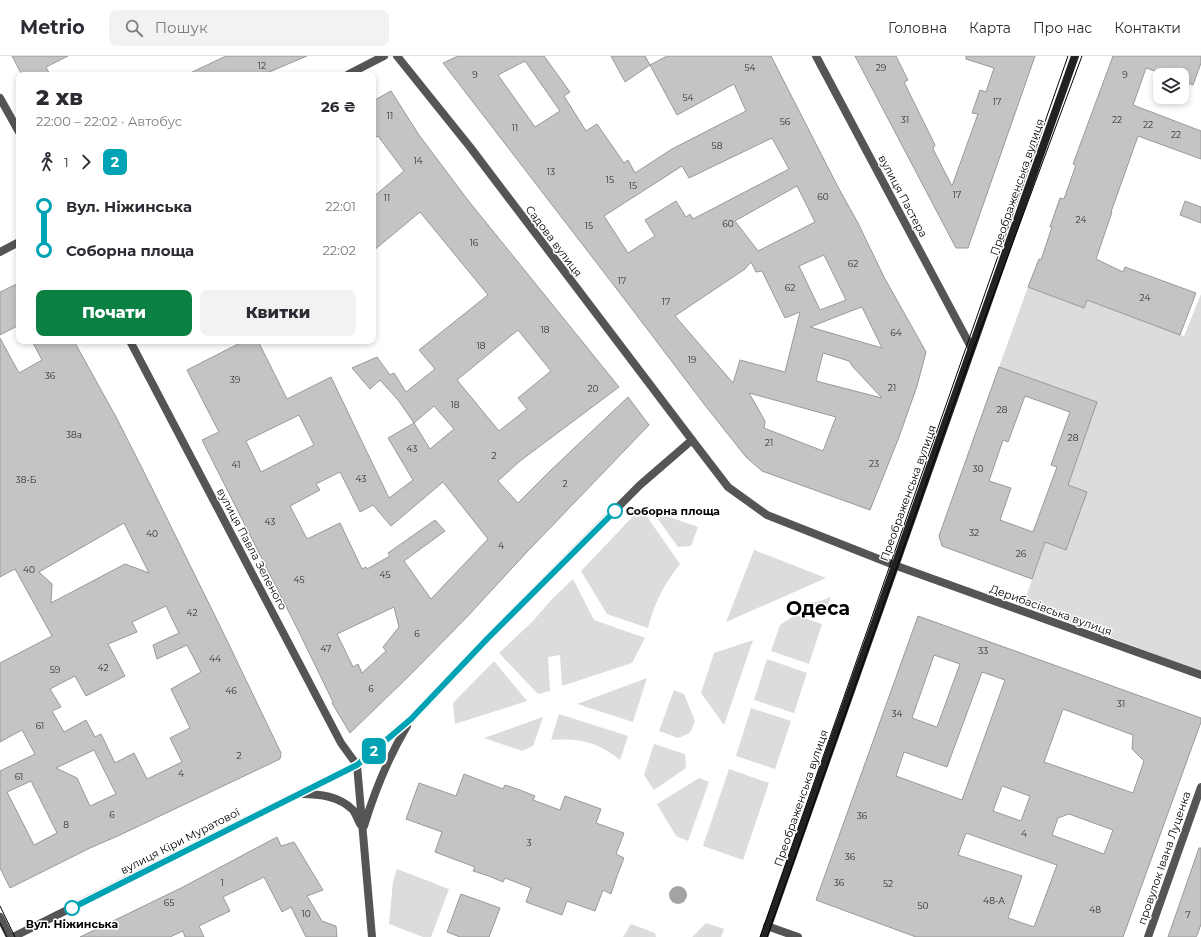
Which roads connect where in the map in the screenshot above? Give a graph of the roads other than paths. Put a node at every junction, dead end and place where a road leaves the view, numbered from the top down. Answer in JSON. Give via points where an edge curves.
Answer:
{"nodes":[{"id":1,"x":384,"y":56,"type":"edge"},
{"id":2,"x":397,"y":56,"type":"edge"},
{"id":3,"x":816,"y":56,"type":"edge"},
{"id":4,"x":1075,"y":56,"type":"edge"},
{"id":5,"x":353,"y":72,"type":"edge"},
{"id":6,"x":0,"y":98,"type":"edge"},
{"id":7,"x":16,"y":127,"type":"edge"},
{"id":8,"x":16,"y":244,"type":"edge"},
{"id":9,"x":0,"y":252,"type":"edge"},
{"id":10,"x":132,"y":344,"type":"edge"},
{"id":11,"x":971,"y":347,"type":"junction"},
{"id":12,"x":692,"y":440,"type":"junction"},
{"id":13,"x":894,"y":565,"type":"junction"},
{"id":14,"x":1201,"y":675,"type":"edge"},
{"id":15,"x":411,"y":719,"type":"junction"},
{"id":16,"x":357,"y":765,"type":"junction"},
{"id":17,"x":1201,"y":787,"type":"edge"},
{"id":18,"x":300,"y":794,"type":"junction"},
{"id":19,"x":363,"y":830,"type":"junction"},
{"id":20,"x":0,"y":917,"type":"edge"},
{"id":21,"x":768,"y":926,"type":"junction"},
{"id":22,"x":12,"y":937,"type":"edge"},
{"id":23,"x":372,"y":937,"type":"edge"},
{"id":24,"x":764,"y":937,"type":"edge"},
{"id":25,"x":798,"y":937,"type":"edge"},
{"id":26,"x":1148,"y":937,"type":"edge"}],
"edges":[{"from":1,"to":5,"type":"street"},
{"from":2,"to":12,"type":"street","name":"Садова вулиця"},
{"from":3,"to":11,"type":"street","name":"вулиця Пастера"},
{"from":4,"to":11,"type":"main road","name":"Преображенська вулиця"},
{"from":6,"to":7,"type":"street"},
{"from":8,"to":9,"type":"street"},
{"from":10,"to":16,"type":"street","name":"вулиця Павла Зеленого","via":[[341,743]]},
{"from":11,"to":13,"type":"main road","name":"Преображенська вулиця"},
{"from":12,"to":13,"type":"street","via":[[728,487],[767,515]]},
{"from":12,"to":15,"type":"street","via":[[640,485]]},
{"from":13,"to":14,"type":"street","name":"Дерибасівська вулиця"},
{"from":13,"to":21,"type":"main road","name":"Преображенська вулиця"},
{"from":15,"to":16,"type":"street"},
{"from":15,"to":19,"type":"street","via":[[393,750],[379,782]]},
{"from":16,"to":18,"type":"street","name":"вулиця Кіри Муратової"},
{"from":16,"to":19,"type":"street"},
{"from":17,"to":26,"type":"street","name":"провулок Івана Луценка"},
{"from":18,"to":19,"type":"street","via":[[321,794],[340,800],[354,811]]},
{"from":18,"to":22,"type":"street","name":"вулиця Кіри Муратової"},
{"from":19,"to":23,"type":"street"},
{"from":20,"to":22,"type":"street"},
{"from":21,"to":24,"type":"main road","name":"Преображенська вулиця"},
{"from":21,"to":25,"type":"street"}]}
